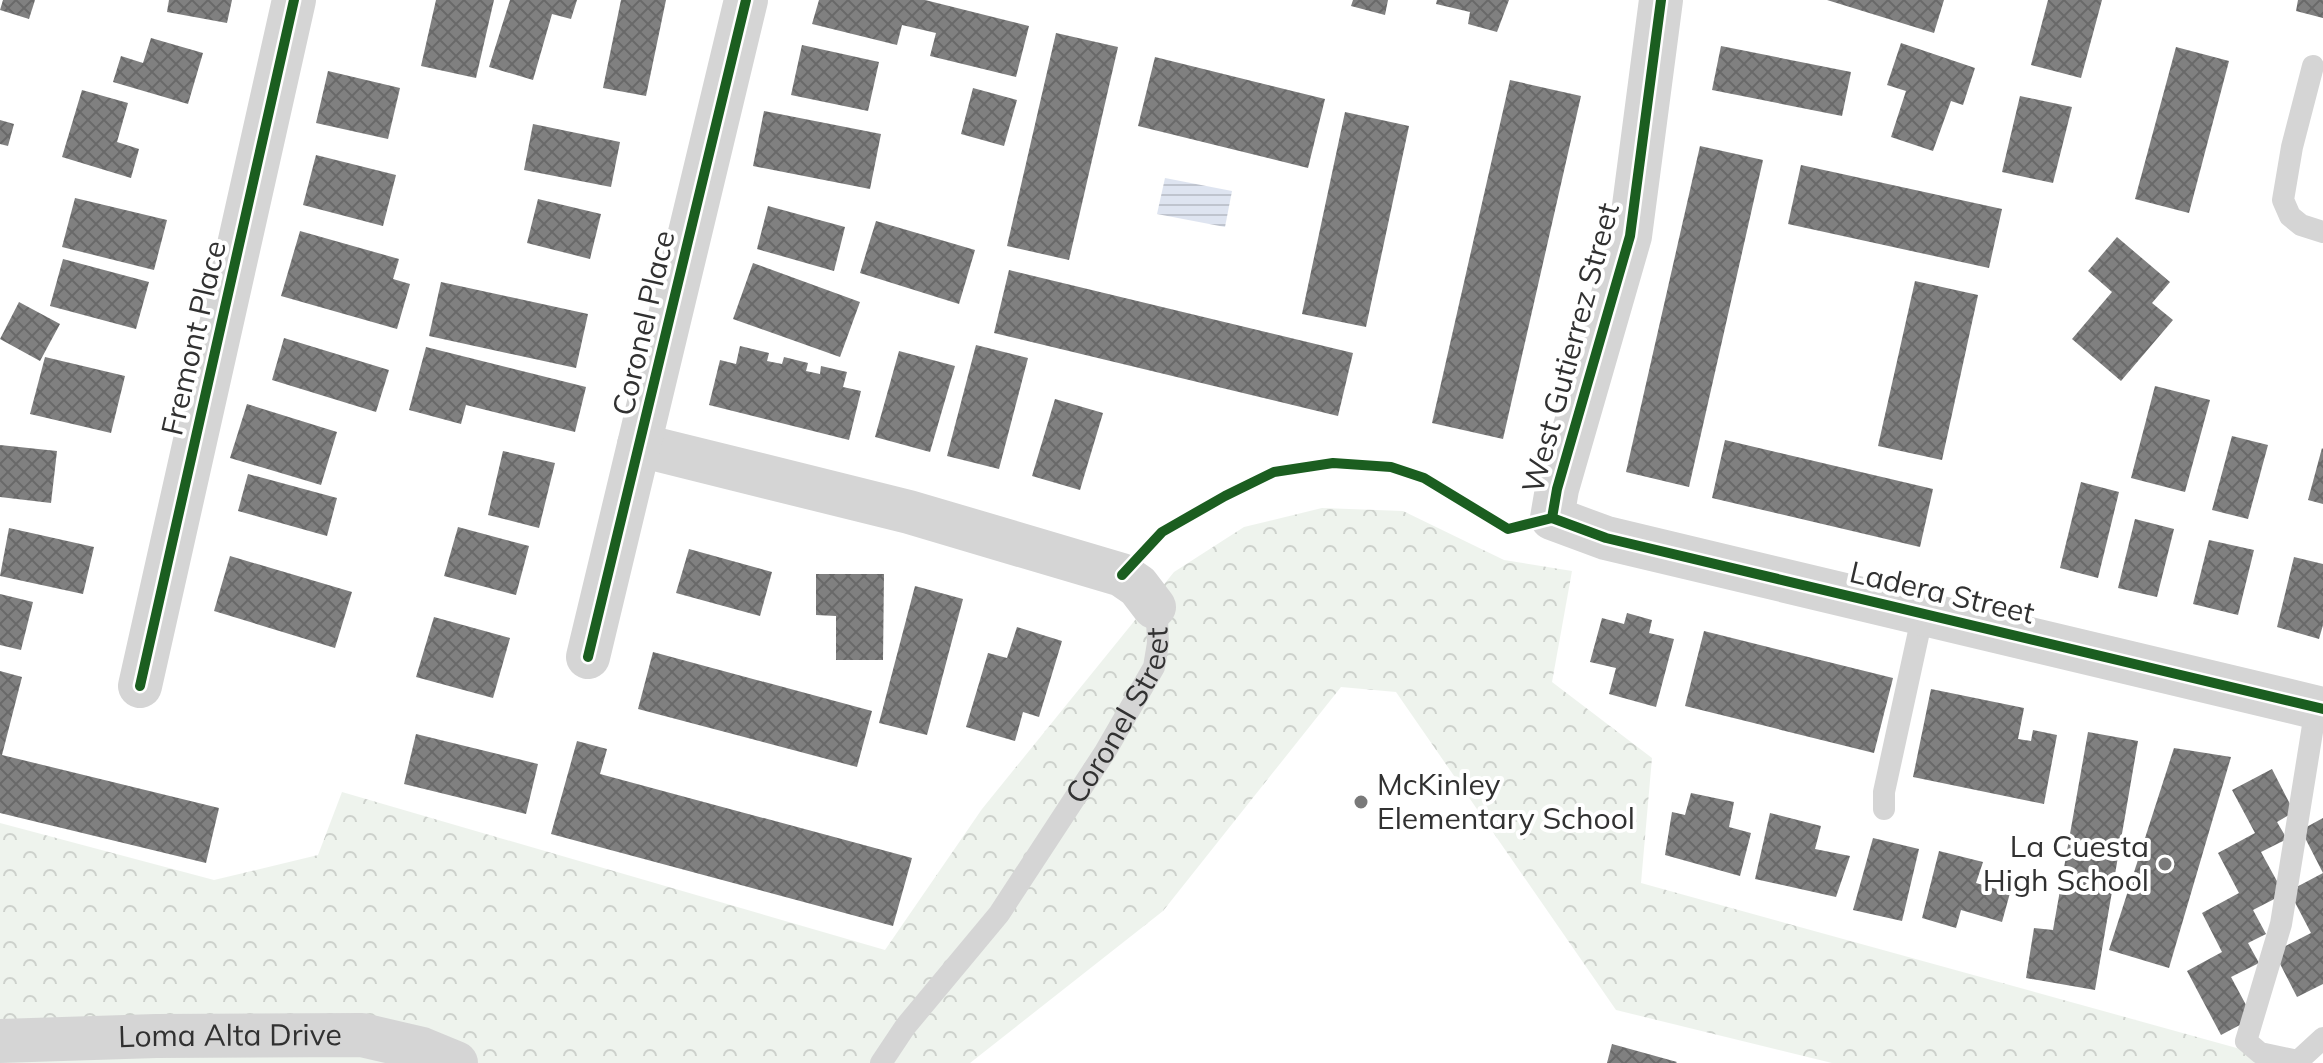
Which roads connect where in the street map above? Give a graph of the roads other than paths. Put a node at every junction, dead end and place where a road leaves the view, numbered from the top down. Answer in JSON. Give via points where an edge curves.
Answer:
{"nodes":[{"id":1,"x":294,"y":0,"type":"edge"},
{"id":2,"x":746,"y":0,"type":"edge"},
{"id":3,"x":1661,"y":0,"type":"edge"},
{"id":4,"x":2313,"y":66,"type":"dead end"},
{"id":5,"x":2323,"y":232,"type":"edge"},
{"id":6,"x":639,"y":445,"type":"junction"},
{"id":7,"x":1552,"y":518,"type":"joint"},
{"id":8,"x":1154,"y":607,"type":"joint"},
{"id":9,"x":1923,"y":613,"type":"junction"},
{"id":10,"x":588,"y":657,"type":"dead end"},
{"id":11,"x":140,"y":686,"type":"dead end"},
{"id":12,"x":2320,"y":708,"type":"edge"},
{"id":13,"x":1884,"y":809,"type":"dead end"},
{"id":14,"x":2323,"y":1038,"type":"edge"},
{"id":15,"x":0,"y":1041,"type":"edge"},
{"id":16,"x":456,"y":1063,"type":"edge"},
{"id":17,"x":881,"y":1063,"type":"edge"}],
"edges":[{"from":1,"to":11,"type":"street","name":"Fremont Place"},
{"from":2,"to":6,"type":"street","name":"Coronel Place"},
{"from":3,"to":7,"type":"street","name":"West Gutierrez Street","via":[[1630,236]]},
{"from":4,"to":5,"type":"lane","via":[[2283,200],[2301,225]]},
{"from":6,"to":8,"type":"street","name":"Coronel Street","via":[[909,512],[1122,575]]},
{"from":6,"to":10,"type":"street","name":"Coronel Place"},
{"from":7,"to":9,"type":"street","name":"Ladera Street","via":[[1606,538]]},
{"from":8,"to":17,"type":"lane","name":"Coronel Street","via":[[1154,667],[1105,752],[999,914]]},
{"from":9,"to":12,"type":"street","name":"Ladera Street"},
{"from":9,"to":13,"type":"lane"},
{"from":12,"to":14,"type":"lane","via":[[2281,924],[2246,1041],[2260,1053],[2298,1061]]},
{"from":15,"to":16,"type":"street","name":"Loma Alta Drive","via":[[362,1035]]}]}
